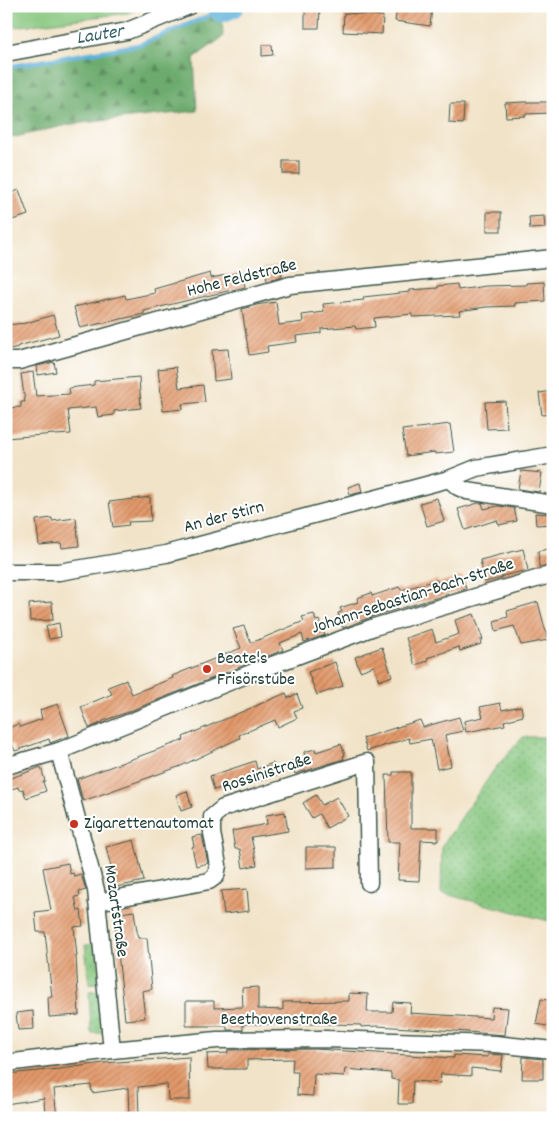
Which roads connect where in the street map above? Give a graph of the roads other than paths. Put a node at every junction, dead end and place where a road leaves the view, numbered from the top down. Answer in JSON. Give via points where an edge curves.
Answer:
{"nodes":[{"id":1,"x":189,"y":6,"type":"edge"},
{"id":2,"x":6,"y":53,"type":"edge"},
{"id":3,"x":553,"y":258,"type":"edge"},
{"id":4,"x":6,"y":361,"type":"edge"},
{"id":5,"x":553,"y":455,"type":"edge"},
{"id":6,"x":449,"y":479,"type":"junction"},
{"id":7,"x":553,"y":504,"type":"edge"},
{"id":8,"x":6,"y":572,"type":"edge"},
{"id":9,"x":553,"y":574,"type":"edge"},
{"id":10,"x":59,"y":751,"type":"junction"},
{"id":11,"x":6,"y":766,"type":"edge"},
{"id":12,"x":369,"y":883,"type":"dead end"},
{"id":13,"x":97,"y":902,"type":"junction"},
{"id":14,"x":112,"y":1050,"type":"junction"},
{"id":15,"x":553,"y":1050,"type":"edge"},
{"id":16,"x":6,"y":1064,"type":"edge"}],
"edges":[{"from":1,"to":2,"type":"street","via":[[127,31]]},
{"from":3,"to":4,"type":"street","name":"Hohe Feldstraße","via":[[290,285]]},
{"from":5,"to":6,"type":"street","name":"An der Stirn","via":[[476,468]]},
{"from":6,"to":7,"type":"street","via":[[467,491]]},
{"from":6,"to":8,"type":"street","name":"An der Stirn","via":[[166,554],[59,572]]},
{"from":9,"to":10,"type":"street","name":"Johann-Sebastian-Bach-Straße","via":[[374,627]]},
{"from":10,"to":11,"type":"street","name":"Johann-Sebastian-Bach-Straße"},
{"from":10,"to":13,"type":"street","name":"Mozartstraße"},
{"from":12,"to":13,"type":"street","name":"Rossinistraße","via":[[367,762],[223,808],[212,818],[218,865],[216,876],[208,881]]},
{"from":13,"to":14,"type":"street","name":"Mozartstraße"},
{"from":14,"to":15,"type":"street","name":"Beethovenstraße","via":[[217,1040],[325,1039],[495,1044]]},
{"from":14,"to":16,"type":"street","name":"Beethovenstraße"}]}
